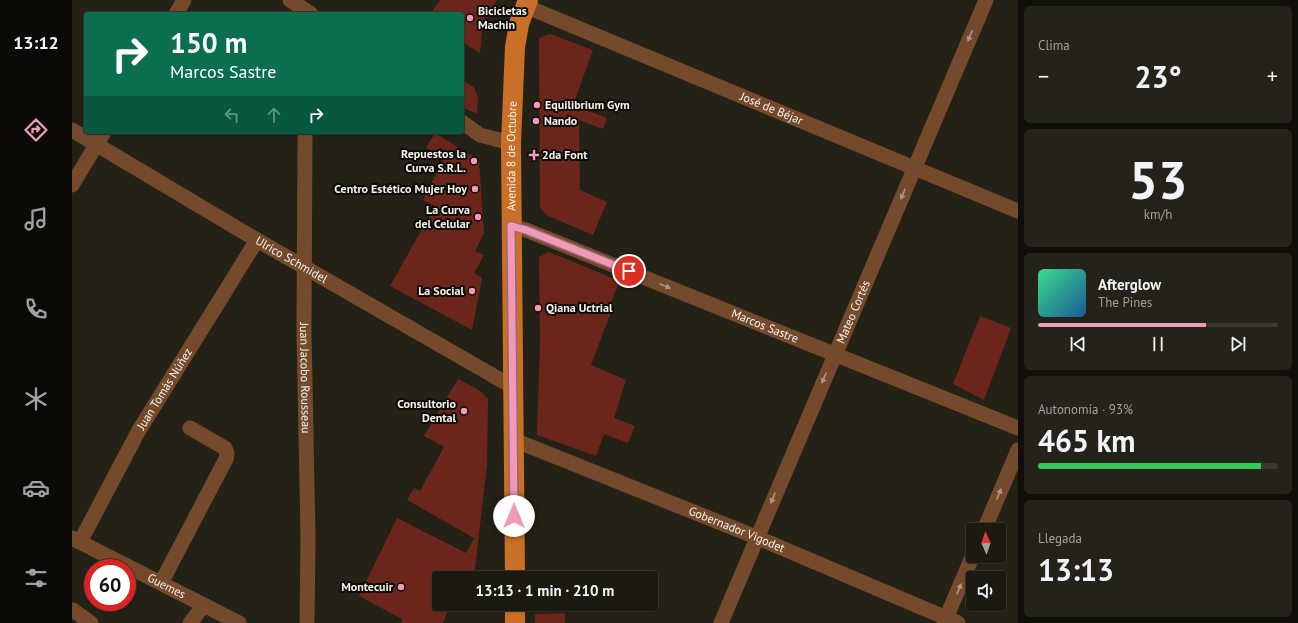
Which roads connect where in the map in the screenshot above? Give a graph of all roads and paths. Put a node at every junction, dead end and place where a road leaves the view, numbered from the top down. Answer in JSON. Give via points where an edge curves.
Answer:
{"nodes":[{"id":1,"x":184,"y":0,"type":"edge"},
{"id":2,"x":290,"y":0,"type":"edge"},
{"id":3,"x":986,"y":0,"type":"edge"},
{"id":4,"x":526,"y":3,"type":"edge"},
{"id":5,"x":307,"y":10,"type":"edge"},
{"id":6,"x":177,"y":12,"type":"edge"},
{"id":7,"x":464,"y":123,"type":"edge"},
{"id":8,"x":72,"y":130,"type":"edge"},
{"id":9,"x":103,"y":134,"type":"edge"},
{"id":10,"x":305,"y":134,"type":"edge"},
{"id":11,"x":511,"y":143,"type":"junction"},
{"id":12,"x":96,"y":145,"type":"junction"},
{"id":13,"x":913,"y":169,"type":"junction"},
{"id":14,"x":72,"y":184,"type":"edge"},
{"id":15,"x":1018,"y":211,"type":"edge"},
{"id":16,"x":511,"y":226,"type":"junction"},
{"id":17,"x":257,"y":240,"type":"junction"},
{"id":18,"x":305,"y":266,"type":"junction"},
{"id":19,"x":835,"y":354,"type":"junction"},
{"id":20,"x":513,"y":387,"type":"junction"},
{"id":21,"x":190,"y":428,"type":"dead end"},
{"id":22,"x":1018,"y":428,"type":"edge"},
{"id":23,"x":514,"y":440,"type":"junction"},
{"id":24,"x":1018,"y":450,"type":"edge"},
{"id":25,"x":987,"y":523,"type":"edge"},
{"id":26,"x":756,"y":537,"type":"junction"},
{"id":27,"x":76,"y":540,"type":"edge"},
{"id":28,"x":970,"y":563,"type":"edge"},
{"id":29,"x":515,"y":571,"type":"edge"},
{"id":30,"x":161,"y":583,"type":"junction"},
{"id":31,"x":204,"y":605,"type":"junction"},
{"id":32,"x":73,"y":610,"type":"edge"},
{"id":33,"x":515,"y":611,"type":"edge"},
{"id":34,"x":949,"y":621,"type":"edge"},
{"id":35,"x":91,"y":623,"type":"edge"},
{"id":36,"x":190,"y":623,"type":"edge"},
{"id":37,"x":239,"y":623,"type":"edge"},
{"id":38,"x":307,"y":623,"type":"edge"},
{"id":39,"x":515,"y":623,"type":"edge"},
{"id":40,"x":721,"y":623,"type":"edge"}],
"edges":[{"from":1,"to":6,"type":"street"},
{"from":2,"to":5,"type":"street"},
{"from":3,"to":13,"type":"street","name":"Mateo Cortés","one_way":true},
{"from":4,"to":11,"type":"main road","name":"Avenida 8 de Octubre","via":[[515,47]]},
{"from":4,"to":13,"type":"street","name":"José de Béjar"},
{"from":7,"to":11,"type":"street","via":[[480,135]]},
{"from":8,"to":12,"type":"street","name":"Ulrico Schmidel"},
{"from":9,"to":12,"type":"street"},
{"from":10,"to":18,"type":"street","name":"Juan Jacobo Rousseau"},
{"from":11,"to":16,"type":"main road","name":"Avenida 8 de Octubre"},
{"from":12,"to":14,"type":"street"},
{"from":12,"to":17,"type":"street","name":"Ulrico Schmidel"},
{"from":13,"to":15,"type":"street","name":"José de Béjar"},
{"from":13,"to":19,"type":"street","name":"Mateo Cortés","one_way":true},
{"from":16,"to":19,"type":"street","name":"Marcos Sastre","one_way":true},
{"from":16,"to":20,"type":"main road","name":"Avenida 8 de Octubre"},
{"from":17,"to":18,"type":"street","name":"Ulrico Schmidel"},
{"from":17,"to":27,"type":"street","name":"Juan Tomás Núñez","via":[[138,432]]},
{"from":18,"to":20,"type":"street","name":"Ulrico Schmidel"},
{"from":18,"to":38,"type":"street","name":"Juan Jacobo Rousseau"},
{"from":19,"to":22,"type":"street","name":"Marcos Sastre"},
{"from":19,"to":26,"type":"street","name":"Mateo Cortés","one_way":true},
{"from":20,"to":23,"type":"main road","name":"Avenida 8 de Octubre"},
{"from":21,"to":30,"type":"street","via":[[225,448],[226,459]]},
{"from":23,"to":26,"type":"street","name":"Gobernador Vigodet"},
{"from":23,"to":29,"type":"main road","name":"Avenida 8 de Octubre"},
{"from":25,"to":24,"type":"street","one_way":true},
{"from":26,"to":34,"type":"street","name":"Gobernador Vigodet"},
{"from":26,"to":40,"type":"street","name":"Mateo Cortés"},
{"from":27,"to":30,"type":"street","name":"Guemes"},
{"from":34,"to":28,"type":"street","one_way":true},
{"from":30,"to":31,"type":"street","name":"Guemes"},
{"from":31,"to":36,"type":"street"},
{"from":31,"to":37,"type":"street","name":"Guemes"},
{"from":32,"to":35,"type":"street"},
{"from":33,"to":39,"type":"main road"}]}
